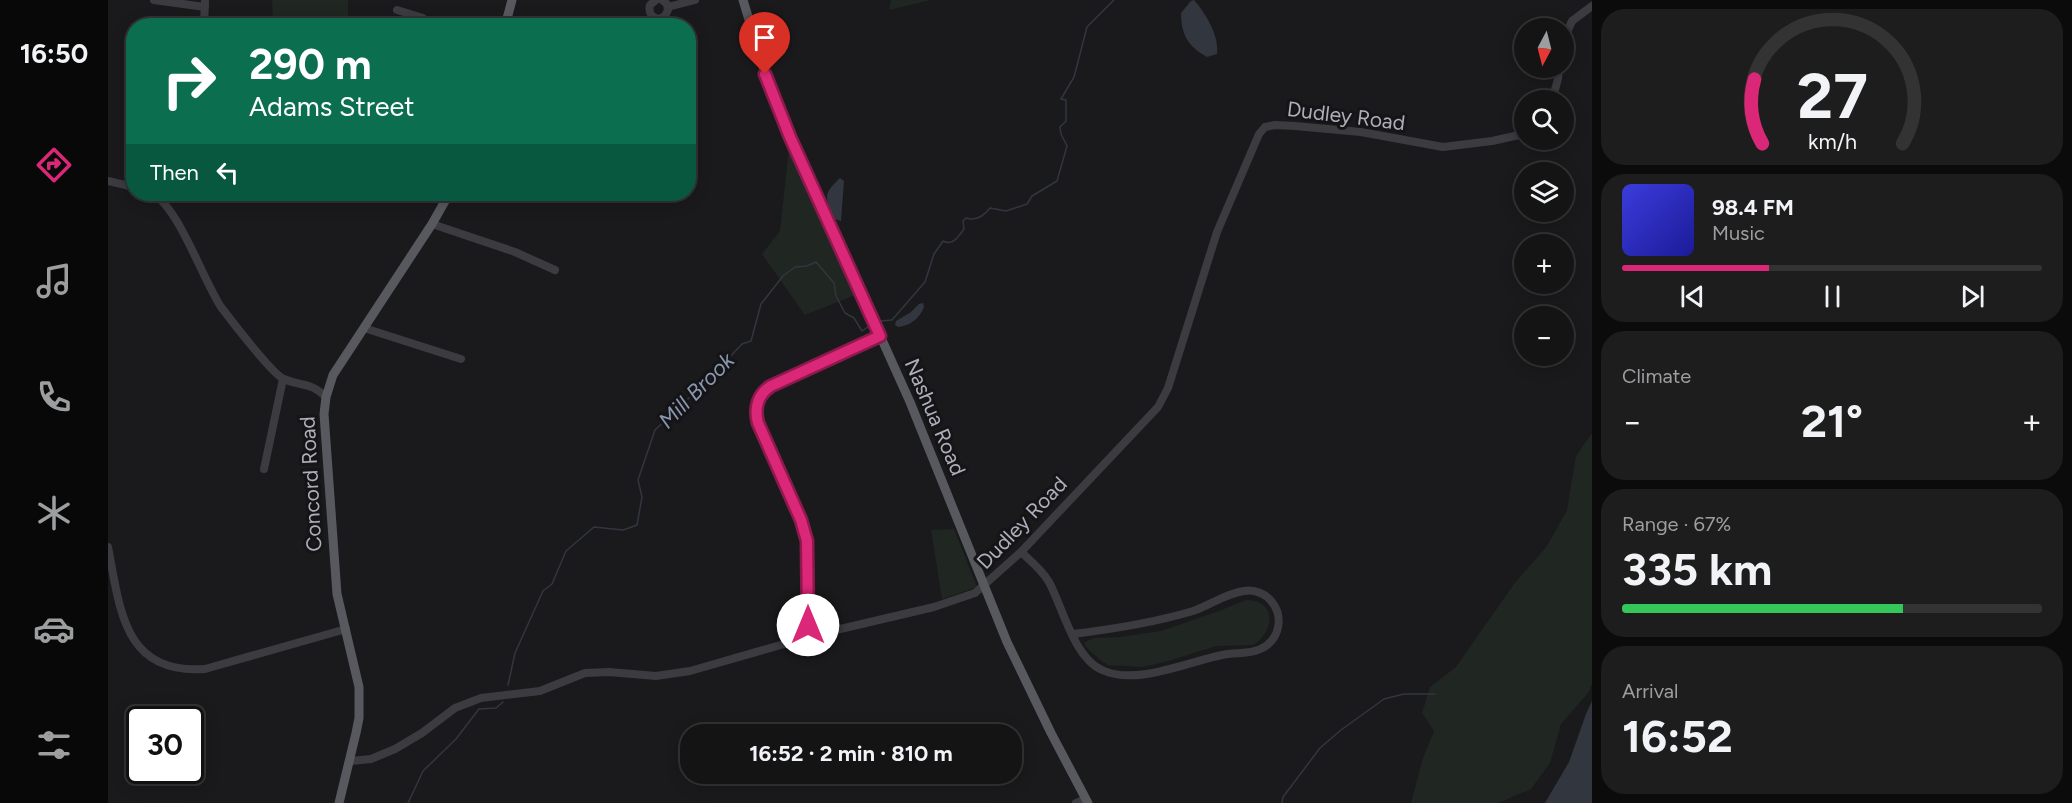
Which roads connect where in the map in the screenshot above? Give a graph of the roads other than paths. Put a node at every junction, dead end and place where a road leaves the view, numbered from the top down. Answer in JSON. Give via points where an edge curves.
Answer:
{"nodes":[{"id":1,"x":154,"y":0,"type":"edge"},
{"id":2,"x":512,"y":0,"type":"edge"},
{"id":3,"x":656,"y":0,"type":"edge"},
{"id":4,"x":662,"y":0,"type":"edge"},
{"id":5,"x":695,"y":0,"type":"edge"},
{"id":6,"x":743,"y":0,"type":"edge"},
{"id":7,"x":205,"y":3,"type":"edge"},
{"id":8,"x":1592,"y":6,"type":"edge"},
{"id":9,"x":668,"y":7,"type":"junction"},
{"id":10,"x":397,"y":10,"type":"dead end"},
{"id":11,"x":204,"y":18,"type":"edge"},
{"id":12,"x":423,"y":18,"type":"edge"},
{"id":13,"x":507,"y":18,"type":"edge"},
{"id":14,"x":654,"y":18,"type":"edge"},
{"id":15,"x":663,"y":18,"type":"edge"},
{"id":16,"x":1574,"y":20,"type":"edge"},
{"id":17,"x":1514,"y":136,"type":"edge"},
{"id":18,"x":108,"y":181,"type":"edge"},
{"id":19,"x":126,"y":185,"type":"edge"},
{"id":20,"x":163,"y":201,"type":"edge"},
{"id":21,"x":445,"y":201,"type":"edge"},
{"id":22,"x":432,"y":224,"type":"junction"},
{"id":23,"x":555,"y":270,"type":"dead end"},
{"id":24,"x":364,"y":328,"type":"junction"},
{"id":25,"x":880,"y":336,"type":"junction"},
{"id":26,"x":461,"y":360,"type":"dead end"},
{"id":27,"x":284,"y":379,"type":"junction"},
{"id":28,"x":326,"y":397,"type":"junction"},
{"id":29,"x":264,"y":469,"type":"dead end"},
{"id":30,"x":108,"y":547,"type":"edge"},
{"id":31,"x":1021,"y":552,"type":"junction"},
{"id":32,"x":985,"y":586,"type":"junction"},
{"id":33,"x":346,"y":629,"type":"junction"},
{"id":34,"x":1072,"y":634,"type":"junction"},
{"id":35,"x":810,"y":637,"type":"junction"},
{"id":36,"x":351,"y":761,"type":"junction"},
{"id":37,"x":1087,"y":801,"type":"edge"},
{"id":38,"x":339,"y":803,"type":"edge"},
{"id":39,"x":1076,"y":803,"type":"edge"}],
"edges":[{"from":1,"to":7,"type":"street"},
{"from":2,"to":13,"type":"main road"},
{"from":3,"to":14,"type":"street","via":[[649,8]]},
{"from":4,"to":9,"type":"street"},
{"from":5,"to":9,"type":"street"},
{"from":6,"to":25,"type":"main road","name":"Nashua Road","via":[[779,111]]},
{"from":7,"to":11,"type":"street"},
{"from":8,"to":16,"type":"street"},
{"from":9,"to":15,"type":"street"},
{"from":10,"to":12,"type":"street"},
{"from":17,"to":31,"type":"street","name":"Dudley Road","via":[[1443,147],[1361,132],[1275,125],[1265,128],[1258,134],[1217,232],[1158,407]]},
{"from":18,"to":19,"type":"street"},
{"from":20,"to":27,"type":"street","via":[[222,308],[272,370]]},
{"from":21,"to":22,"type":"main road","name":"Concord Road"},
{"from":22,"to":23,"type":"street"},
{"from":22,"to":24,"type":"main road","name":"Concord Road"},
{"from":24,"to":26,"type":"street"},
{"from":24,"to":28,"type":"main road","name":"Concord Road","via":[[333,375]]},
{"from":25,"to":32,"type":"main road","name":"Nashua Road"},
{"from":25,"to":35,"type":"street","via":[[771,386],[759,400],[758,423],[807,541]]},
{"from":27,"to":28,"type":"street","via":[[318,389]]},
{"from":27,"to":29,"type":"street"},
{"from":28,"to":33,"type":"main road","name":"Concord Road","via":[[333,560]]},
{"from":30,"to":33,"type":"street","via":[[128,632],[143,650],[166,665],[205,669]]},
{"from":31,"to":32,"type":"street","name":"Dudley Road"},
{"from":31,"to":34,"type":"street","via":[[1046,577]]},
{"from":32,"to":35,"type":"street","name":"Dudley Road","via":[[942,605]]},
{"from":32,"to":37,"type":"main road","name":"Nashua Road","via":[[1029,690]]},
{"from":33,"to":36,"type":"main road","name":"Concord Road","via":[[359,687],[359,718]]},
{"from":34,"to":34,"type":"street","via":[[1081,652],[1099,669],[1137,674],[1258,650],[1274,638],[1279,617],[1269,599],[1261,593],[1245,591],[1142,625]]},
{"from":35,"to":36,"type":"street","name":"Dudley Road","via":[[671,675],[585,673],[540,691],[481,698],[455,708],[395,749]]},
{"from":36,"to":38,"type":"main road","name":"Concord Road"},
{"from":37,"to":39,"type":"street"}]}
